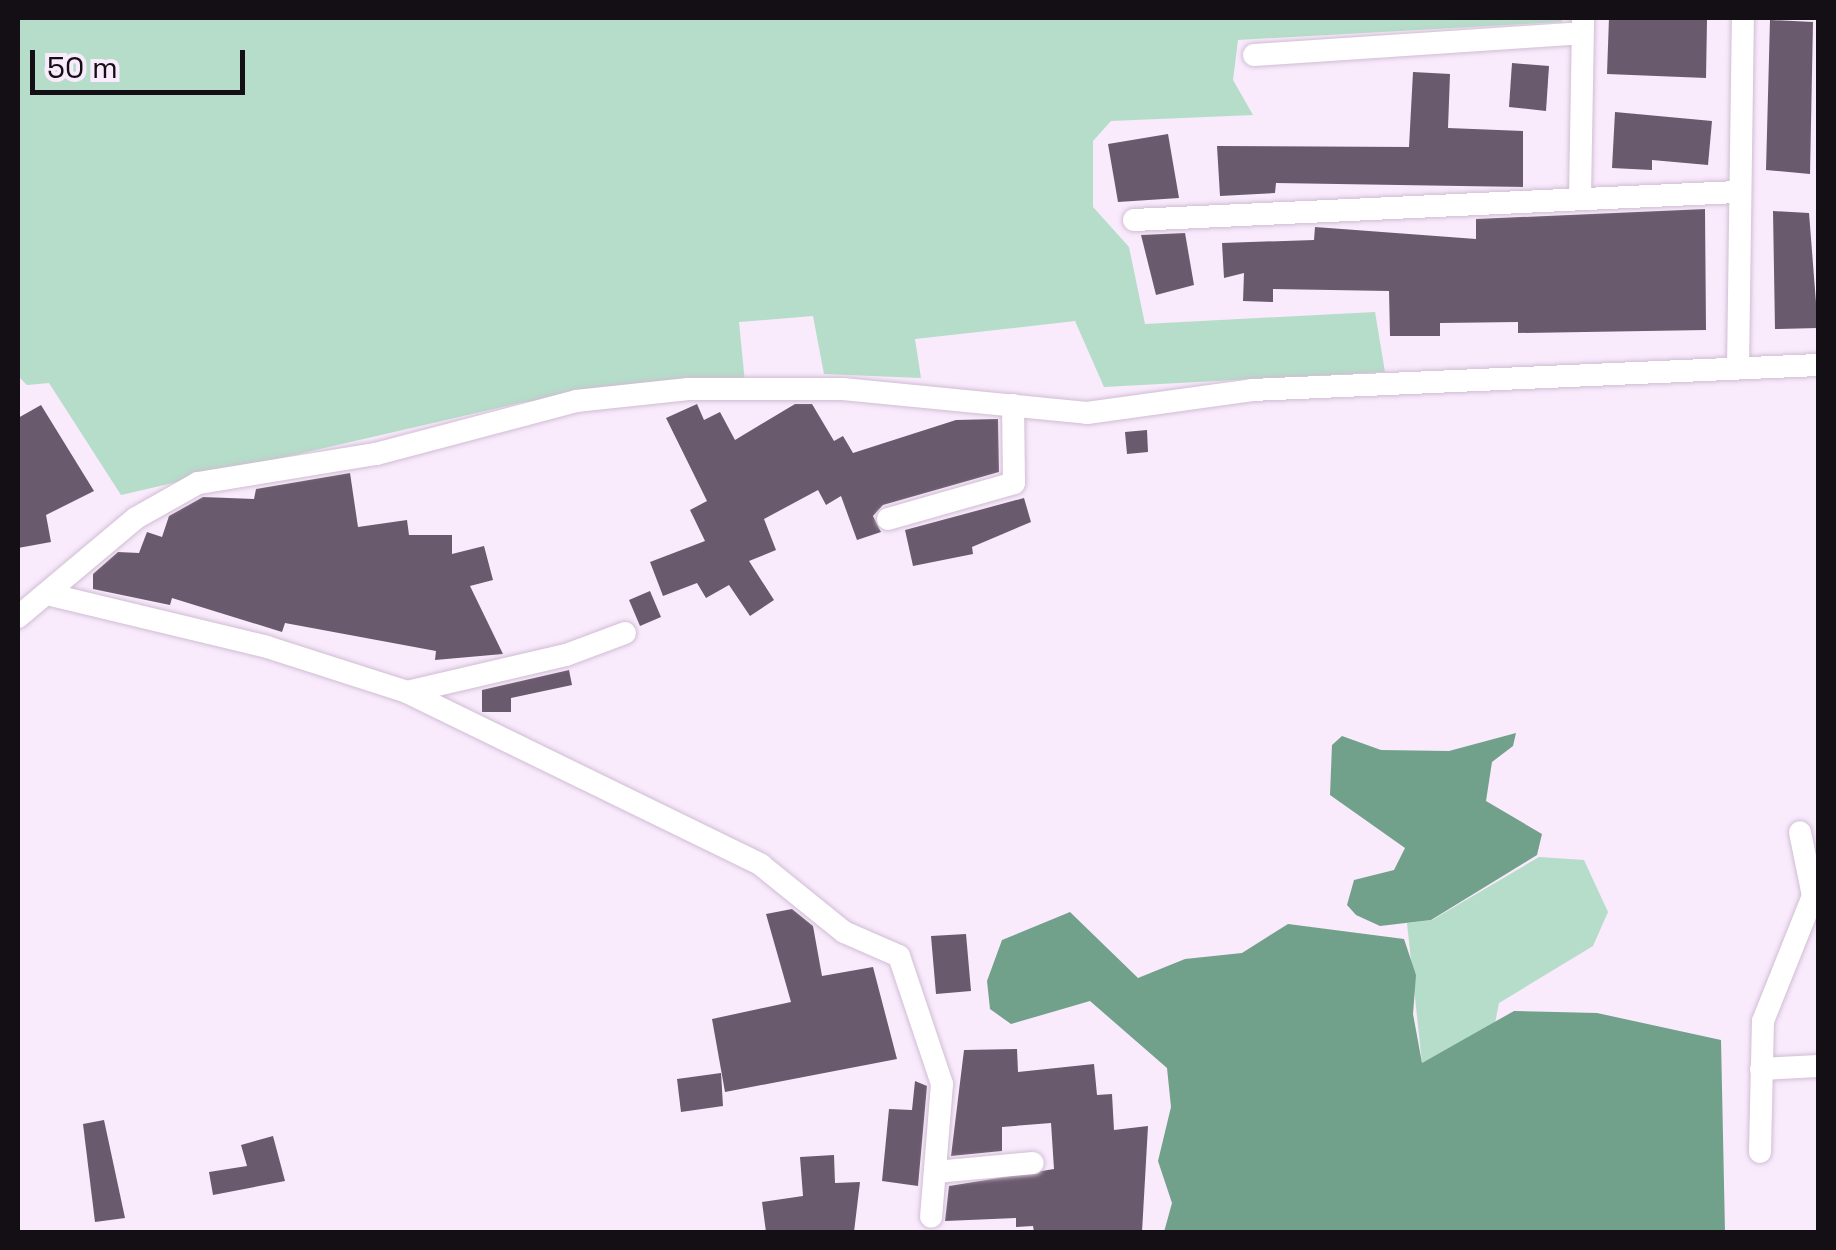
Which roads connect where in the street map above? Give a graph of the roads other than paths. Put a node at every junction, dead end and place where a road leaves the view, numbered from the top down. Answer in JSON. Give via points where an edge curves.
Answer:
{"nodes":[{"id":1,"x":1743,"y":18,"type":"edge"},
{"id":2,"x":1582,"y":25,"type":"edge"},
{"id":3,"x":1254,"y":55,"type":"dead end"},
{"id":4,"x":1738,"y":192,"type":"junction"},
{"id":5,"x":1580,"y":198,"type":"junction"},
{"id":6,"x":1134,"y":220,"type":"dead end"},
{"id":7,"x":1818,"y":365,"type":"edge"},
{"id":8,"x":1738,"y":368,"type":"junction"},
{"id":9,"x":1013,"y":405,"type":"junction"},
{"id":10,"x":888,"y":519,"type":"dead end"},
{"id":11,"x":48,"y":594,"type":"junction"},
{"id":12,"x":18,"y":617,"type":"edge"},
{"id":13,"x":626,"y":633,"type":"dead end"},
{"id":14,"x":407,"y":692,"type":"junction"},
{"id":15,"x":1800,"y":832,"type":"dead end"},
{"id":16,"x":1818,"y":949,"type":"edge"},
{"id":17,"x":1790,"y":955,"type":"junction"},
{"id":18,"x":1818,"y":1066,"type":"edge"},
{"id":19,"x":1762,"y":1069,"type":"junction"},
{"id":20,"x":1760,"y":1152,"type":"dead end"},
{"id":21,"x":1033,"y":1163,"type":"dead end"},
{"id":22,"x":936,"y":1172,"type":"junction"},
{"id":23,"x":931,"y":1217,"type":"dead end"}],
"edges":[{"from":1,"to":4,"type":"street"},
{"from":2,"to":3,"type":"street"},
{"from":2,"to":5,"type":"street"},
{"from":4,"to":5,"type":"street"},
{"from":4,"to":8,"type":"street"},
{"from":5,"to":6,"type":"street"},
{"from":7,"to":8,"type":"street"},
{"from":8,"to":9,"type":"street","via":[[1252,390],[1106,412]]},
{"from":9,"to":10,"type":"street","via":[[1014,483]]},
{"from":9,"to":11,"type":"street","via":[[843,389],[688,388],[576,402],[376,454],[198,483],[136,518]]},
{"from":11,"to":12,"type":"street"},
{"from":11,"to":14,"type":"street","via":[[268,648]]},
{"from":13,"to":14,"type":"street","via":[[566,656]]},
{"from":14,"to":22,"type":"street","via":[[761,865],[844,932],[899,956],[942,1084]]},
{"from":15,"to":17,"type":"street","via":[[1813,896]]},
{"from":16,"to":17,"type":"street"},
{"from":17,"to":19,"type":"street","via":[[1762,1020]]},
{"from":18,"to":19,"type":"street"},
{"from":19,"to":20,"type":"street"},
{"from":21,"to":22,"type":"street"},
{"from":22,"to":23,"type":"street"}]}
